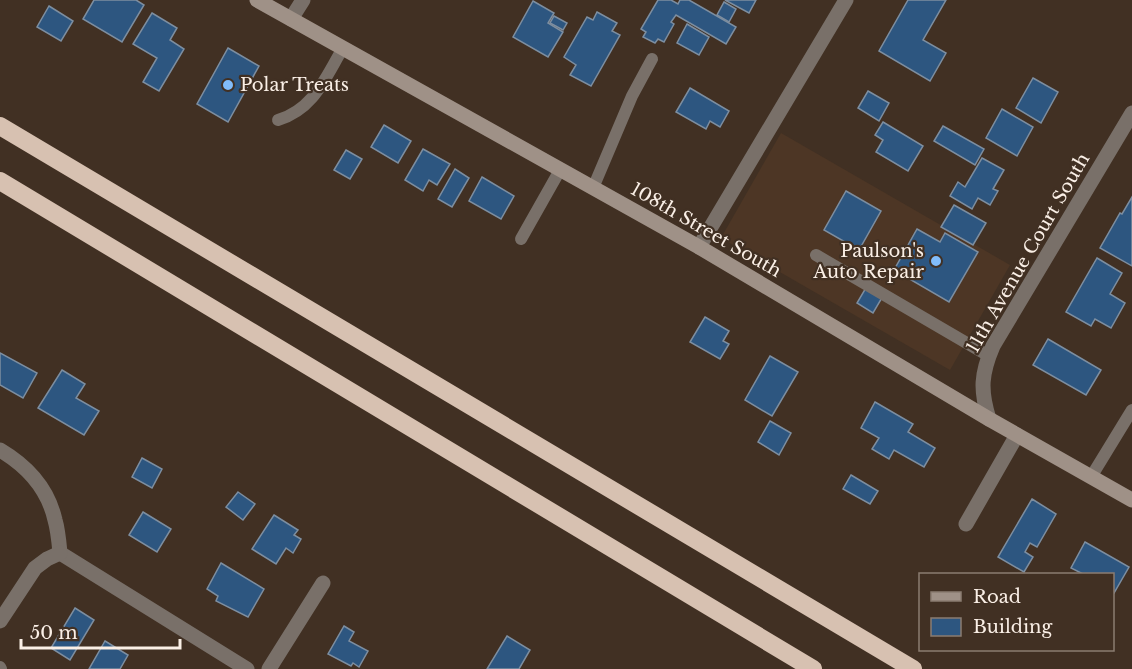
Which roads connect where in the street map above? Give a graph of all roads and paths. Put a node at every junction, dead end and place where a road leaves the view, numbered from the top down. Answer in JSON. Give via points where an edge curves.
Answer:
{"nodes":[{"id":1,"x":257,"y":0,"type":"edge"},
{"id":2,"x":303,"y":0,"type":"edge"},
{"id":3,"x":846,"y":0,"type":"edge"},
{"id":4,"x":291,"y":20,"type":"junction"},
{"id":5,"x":343,"y":48,"type":"junction"},
{"id":6,"x":652,"y":59,"type":"dead end"},
{"id":7,"x":1132,"y":113,"type":"edge"},
{"id":8,"x":278,"y":120,"type":"dead end"},
{"id":9,"x":0,"y":126,"type":"edge"},
{"id":10,"x":560,"y":170,"type":"junction"},
{"id":11,"x":0,"y":181,"type":"edge"},
{"id":12,"x":593,"y":188,"type":"junction"},
{"id":13,"x":521,"y":239,"type":"dead end"},
{"id":14,"x":699,"y":247,"type":"junction"},
{"id":15,"x":816,"y":255,"type":"dead end"},
{"id":16,"x":989,"y":357,"type":"junction"},
{"id":17,"x":1132,"y":410,"type":"edge"},
{"id":18,"x":988,"y":419,"type":"junction"},
{"id":19,"x":1017,"y":435,"type":"junction"},
{"id":20,"x":0,"y":450,"type":"edge"},
{"id":21,"x":1091,"y":477,"type":"junction"},
{"id":22,"x":1132,"y":500,"type":"edge"},
{"id":23,"x":966,"y":524,"type":"dead end"},
{"id":24,"x":60,"y":553,"type":"junction"},
{"id":25,"x":323,"y":583,"type":"dead end"},
{"id":26,"x":0,"y":621,"type":"edge"},
{"id":27,"x":247,"y":669,"type":"edge"},
{"id":28,"x":269,"y":669,"type":"edge"},
{"id":29,"x":813,"y":669,"type":"edge"},
{"id":30,"x":913,"y":669,"type":"edge"}],
"edges":[{"from":1,"to":4,"type":"street","name":"108th Street South"},
{"from":2,"to":4,"type":"street"},
{"from":3,"to":14,"type":"street"},
{"from":4,"to":5,"type":"street","name":"108th Street South"},
{"from":5,"to":8,"type":"lane","via":[[310,101]]},
{"from":5,"to":10,"type":"street","name":"108th Street South"},
{"from":6,"to":12,"type":"lane"},
{"from":7,"to":16,"type":"street","name":"11th Avenue Court South"},
{"from":9,"to":30,"type":"highway"},
{"from":10,"to":12,"type":"street","name":"108th Street South"},
{"from":10,"to":13,"type":"lane"},
{"from":11,"to":29,"type":"highway"},
{"from":12,"to":14,"type":"street","name":"108th Street South"},
{"from":14,"to":18,"type":"street","name":"108th Street South"},
{"from":15,"to":16,"type":"lane"},
{"from":16,"to":18,"type":"street","name":"11th Avenue Court South","via":[[982,386]]},
{"from":17,"to":21,"type":"lane"},
{"from":18,"to":19,"type":"street","name":"108th Street South"},
{"from":19,"to":21,"type":"street","name":"108th Street South"},
{"from":19,"to":23,"type":"street"},
{"from":20,"to":24,"type":"street","via":[[32,474],[48,498]]},
{"from":21,"to":22,"type":"street","name":"108th Street South"},
{"from":24,"to":26,"type":"street","via":[[34,568]]},
{"from":24,"to":27,"type":"street"},
{"from":25,"to":28,"type":"street"}]}
